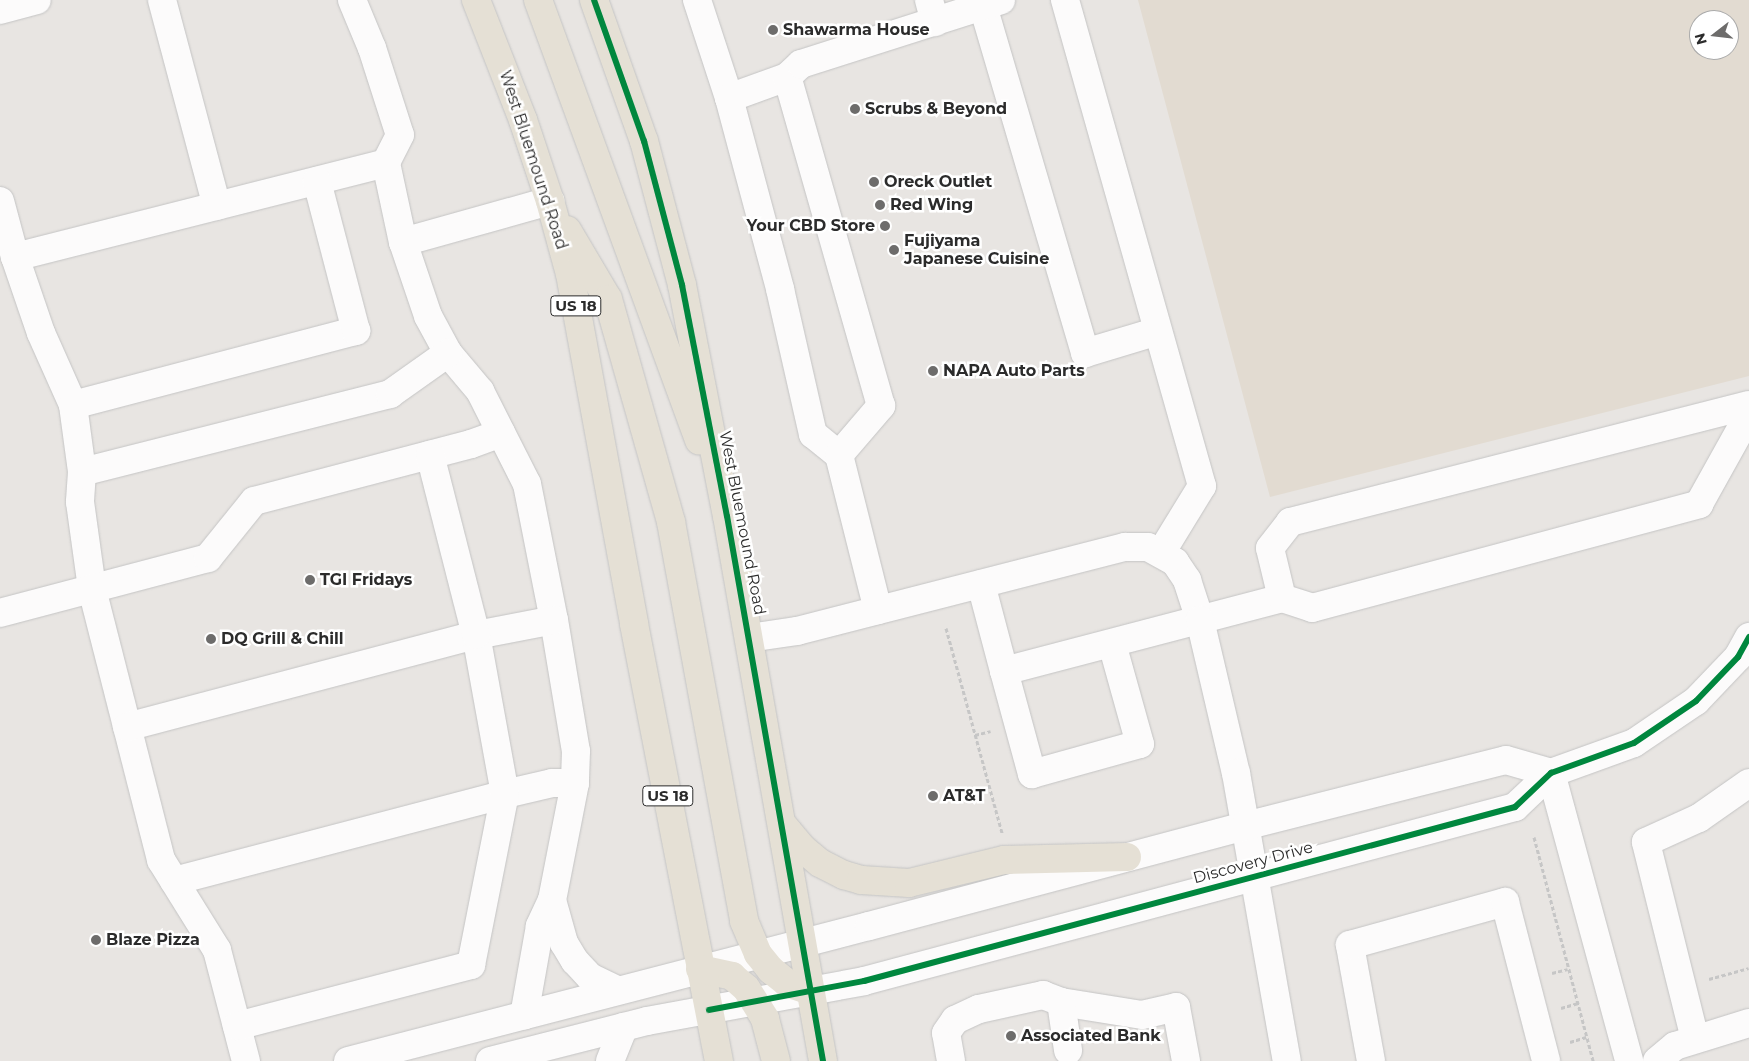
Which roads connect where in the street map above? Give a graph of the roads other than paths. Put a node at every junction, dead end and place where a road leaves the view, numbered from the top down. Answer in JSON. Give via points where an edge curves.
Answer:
{"nodes":[{"id":1,"x":37,"y":0,"type":"edge"},
{"id":2,"x":162,"y":0,"type":"edge"},
{"id":3,"x":352,"y":0,"type":"edge"},
{"id":4,"x":476,"y":0,"type":"edge"},
{"id":5,"x":538,"y":0,"type":"edge"},
{"id":6,"x":594,"y":0,"type":"edge"},
{"id":7,"x":696,"y":0,"type":"edge"},
{"id":8,"x":1066,"y":0,"type":"edge"},
{"id":9,"x":992,"y":3,"type":"edge"},
{"id":10,"x":0,"y":10,"type":"edge"},
{"id":11,"x":932,"y":11,"type":"edge"},
{"id":12,"x":787,"y":77,"type":"junction"},
{"id":13,"x":728,"y":98,"type":"junction"},
{"id":14,"x":386,"y":163,"type":"junction"},
{"id":15,"x":317,"y":181,"type":"junction"},
{"id":16,"x":550,"y":201,"type":"junction"},
{"id":17,"x":0,"y":202,"type":"edge"},
{"id":18,"x":217,"y":206,"type":"junction"},
{"id":19,"x":404,"y":242,"type":"junction"},
{"id":20,"x":15,"y":257,"type":"junction"},
{"id":21,"x":1158,"y":331,"type":"junction"},
{"id":22,"x":448,"y":353,"type":"junction"},
{"id":23,"x":72,"y":405,"type":"junction"},
{"id":24,"x":1749,"y":405,"type":"edge"},
{"id":25,"x":1749,"y":414,"type":"edge"},
{"id":26,"x":501,"y":433,"type":"junction"},
{"id":27,"x":430,"y":455,"type":"junction"},
{"id":28,"x":839,"y":455,"type":"junction"},
{"id":29,"x":82,"y":472,"type":"junction"},
{"id":30,"x":727,"y":516,"type":"junction"},
{"id":31,"x":1161,"y":553,"type":"junction"},
{"id":32,"x":981,"y":584,"type":"junction"},
{"id":33,"x":92,"y":589,"type":"junction"},
{"id":34,"x":1282,"y":598,"type":"junction"},
{"id":35,"x":878,"y":610,"type":"junction"},
{"id":36,"x":0,"y":613,"type":"edge"},
{"id":37,"x":554,"y":620,"type":"junction"},
{"id":38,"x":1200,"y":620,"type":"junction"},
{"id":39,"x":476,"y":635,"type":"junction"},
{"id":40,"x":1749,"y":637,"type":"edge"},
{"id":41,"x":749,"y":638,"type":"junction"},
{"id":42,"x":1112,"y":644,"type":"junction"},
{"id":43,"x":1004,"y":671,"type":"junction"},
{"id":44,"x":127,"y":727,"type":"junction"},
{"id":45,"x":1551,"y":773,"type":"junction"},
{"id":46,"x":575,"y":783,"type":"junction"},
{"id":47,"x":1749,"y":783,"type":"edge"},
{"id":48,"x":505,"y":794,"type":"junction"},
{"id":49,"x":782,"y":823,"type":"junction"},
{"id":50,"x":1246,"y":826,"type":"junction"},
{"id":51,"x":1127,"y":857,"type":"junction"},
{"id":52,"x":1254,"y":876,"type":"junction"},
{"id":53,"x":174,"y":882,"type":"junction"},
{"id":54,"x":552,"y":900,"type":"junction"},
{"id":55,"x":802,"y":943,"type":"junction"},
{"id":56,"x":758,"y":954,"type":"junction"},
{"id":57,"x":700,"y":969,"type":"junction"},
{"id":58,"x":617,"y":990,"type":"junction"},
{"id":59,"x":810,"y":991,"type":"junction"},
{"id":60,"x":755,"y":1001,"type":"junction"},
{"id":61,"x":1061,"y":1002,"type":"junction"},
{"id":62,"x":709,"y":1010,"type":"junction"},
{"id":63,"x":524,"y":1016,"type":"junction"},
{"id":64,"x":1749,"y":1023,"type":"edge"},
{"id":65,"x":237,"y":1026,"type":"junction"},
{"id":66,"x":624,"y":1027,"type":"junction"},
{"id":67,"x":1695,"y":1039,"type":"junction"},
{"id":68,"x":1068,"y":1050,"type":"dead end"},
{"id":69,"x":526,"y":1057,"type":"edge"},
{"id":70,"x":246,"y":1061,"type":"edge"},
{"id":71,"x":348,"y":1061,"type":"edge"},
{"id":72,"x":490,"y":1061,"type":"edge"},
{"id":73,"x":610,"y":1061,"type":"edge"},
{"id":74,"x":719,"y":1061,"type":"edge"},
{"id":75,"x":776,"y":1061,"type":"edge"},
{"id":76,"x":823,"y":1061,"type":"edge"},
{"id":77,"x":951,"y":1061,"type":"edge"},
{"id":78,"x":1186,"y":1061,"type":"edge"},
{"id":79,"x":1287,"y":1061,"type":"edge"},
{"id":80,"x":1371,"y":1061,"type":"edge"},
{"id":81,"x":1546,"y":1061,"type":"edge"},
{"id":82,"x":1629,"y":1061,"type":"edge"},
{"id":83,"x":1656,"y":1061,"type":"edge"}],
"edges":[{"from":1,"to":10,"type":"street"},
{"from":2,"to":18,"type":"street"},
{"from":3,"to":14,"type":"street","via":[[372,48],[400,135]]},
{"from":4,"to":16,"type":"main road","name":"West Bluemound Road","number":"US 18","via":[[523,120]]},
{"from":5,"to":30,"type":"main road"},
{"from":6,"to":30,"type":"main road","name":"West Bluemound Road","via":[[644,141],[682,285]]},
{"from":7,"to":13,"type":"street"},
{"from":8,"to":21,"type":"street"},
{"from":9,"to":11,"type":"street"},
{"from":9,"to":21,"type":"street","via":[[1085,352]]},
{"from":11,"to":12,"type":"street","via":[[801,64]]},
{"from":12,"to":13,"type":"street"},
{"from":12,"to":28,"type":"street","via":[[881,406]]},
{"from":13,"to":28,"type":"street","via":[[780,289],[813,434]]},
{"from":14,"to":15,"type":"street"},
{"from":14,"to":19,"type":"street"},
{"from":15,"to":18,"type":"street"},
{"from":15,"to":23,"type":"street","via":[[356,331]]},
{"from":16,"to":19,"type":"street"},
{"from":16,"to":56,"type":"main road","via":[[608,299],[666,503],[744,921]]},
{"from":16,"to":57,"type":"main road","name":"West Bluemound Road","number":"US 18","via":[[570,274]]},
{"from":17,"to":20,"type":"street"},
{"from":18,"to":20,"type":"street"},
{"from":19,"to":22,"type":"street","via":[[428,316]]},
{"from":20,"to":23,"type":"street","via":[[41,333]]},
{"from":21,"to":31,"type":"street","via":[[1202,486]]},
{"from":22,"to":26,"type":"street","via":[[480,391]]},
{"from":22,"to":29,"type":"street","via":[[390,394]]},
{"from":23,"to":29,"type":"street"},
{"from":24,"to":34,"type":"street","via":[[1290,522],[1270,548]]},
{"from":25,"to":34,"type":"street","via":[[1699,504],[1312,608]]},
{"from":26,"to":27,"type":"street"},
{"from":26,"to":37,"type":"street","via":[[527,484]]},
{"from":27,"to":33,"type":"street","via":[[254,501],[208,558]]},
{"from":27,"to":39,"type":"street"},
{"from":28,"to":35,"type":"street"},
{"from":29,"to":33,"type":"street","via":[[80,502]]},
{"from":30,"to":41,"type":"main road","name":"West Bluemound Road"},
{"from":31,"to":32,"type":"street","via":[[1148,548],[1125,547]]},
{"from":31,"to":38,"type":"street","via":[[1175,562],[1187,580]]},
{"from":32,"to":35,"type":"street"},
{"from":32,"to":43,"type":"street"},
{"from":33,"to":36,"type":"street"},
{"from":33,"to":44,"type":"street"},
{"from":34,"to":38,"type":"street"},
{"from":35,"to":41,"type":"street","via":[[797,631]]},
{"from":37,"to":39,"type":"street"},
{"from":37,"to":46,"type":"street","via":[[576,751]]},
{"from":38,"to":42,"type":"street"},
{"from":38,"to":50,"type":"street"},
{"from":39,"to":44,"type":"street"},
{"from":39,"to":48,"type":"street"},
{"from":40,"to":45,"type":"street","name":"Discovery Drive","via":[[1738,657],[1696,701],[1634,742]]},
{"from":41,"to":49,"type":"main road","name":"West Bluemound Road"},
{"from":42,"to":43,"type":"street"},
{"from":42,"to":43,"type":"street","via":[[1140,744],[1032,774]]},
{"from":44,"to":53,"type":"street","via":[[161,860]]},
{"from":45,"to":50,"type":"street","via":[[1506,760]]},
{"from":45,"to":52,"type":"street","name":"Discovery Drive","via":[[1515,807]]},
{"from":45,"to":82,"type":"street"},
{"from":46,"to":48,"type":"street","via":[[552,783]]},
{"from":46,"to":54,"type":"street"},
{"from":47,"to":67,"type":"street","via":[[1698,818],[1646,842]]},
{"from":48,"to":53,"type":"street"},
{"from":48,"to":65,"type":"street","via":[[471,966]]},
{"from":49,"to":51,"type":"main road","via":[[802,848],[820,863],[861,880],[909,883],[1004,860]]},
{"from":49,"to":55,"type":"main road","name":"West Bluemound Road"},
{"from":50,"to":51,"type":"street"},
{"from":50,"to":52,"type":"street"},
{"from":51,"to":55,"type":"street"},
{"from":52,"to":59,"type":"street","name":"Discovery Drive","via":[[864,981]]},
{"from":52,"to":79,"type":"street"},
{"from":53,"to":65,"type":"street","via":[[217,950]]},
{"from":54,"to":58,"type":"street","via":[[564,943],[575,961],[590,977]]},
{"from":54,"to":63,"type":"street","via":[[540,926]]},
{"from":55,"to":56,"type":"street"},
{"from":55,"to":59,"type":"main road","name":"West Bluemound Road"},
{"from":56,"to":57,"type":"street"},
{"from":56,"to":59,"type":"main road","via":[[787,983]]},
{"from":57,"to":58,"type":"street"},
{"from":57,"to":60,"type":"main road","via":[[732,976]]},
{"from":57,"to":62,"type":"main road","name":"West Bluemound Road","number":"US 18"},
{"from":58,"to":63,"type":"street"},
{"from":59,"to":60,"type":"street","name":"Discovery Drive"},
{"from":59,"to":76,"type":"main road","name":"West Bluemound Road"},
{"from":60,"to":62,"type":"street","name":"Discovery Drive"},
{"from":60,"to":75,"type":"main road","via":[[765,1019]]},
{"from":61,"to":68,"type":"street"},
{"from":61,"to":77,"type":"street","via":[[1043,994],[979,1009],[954,1020],[946,1033]]},
{"from":61,"to":78,"type":"street","via":[[1142,1014],[1176,1008]]},
{"from":62,"to":66,"type":"street","name":"Discovery Drive"},
{"from":62,"to":74,"type":"main road","name":"West Bluemound Road","number":"US 18"},
{"from":63,"to":71,"type":"street"},
{"from":64,"to":67,"type":"street"},
{"from":65,"to":70,"type":"street"},
{"from":66,"to":69,"type":"street","name":"Discovery Drive"},
{"from":66,"to":73,"type":"street"},
{"from":67,"to":83,"type":"street","via":[[1675,1046]]},
{"from":69,"to":72,"type":"street","name":"Discovery Drive"},
{"from":80,"to":81,"type":"street","via":[[1350,945],[1505,902]]}]}
